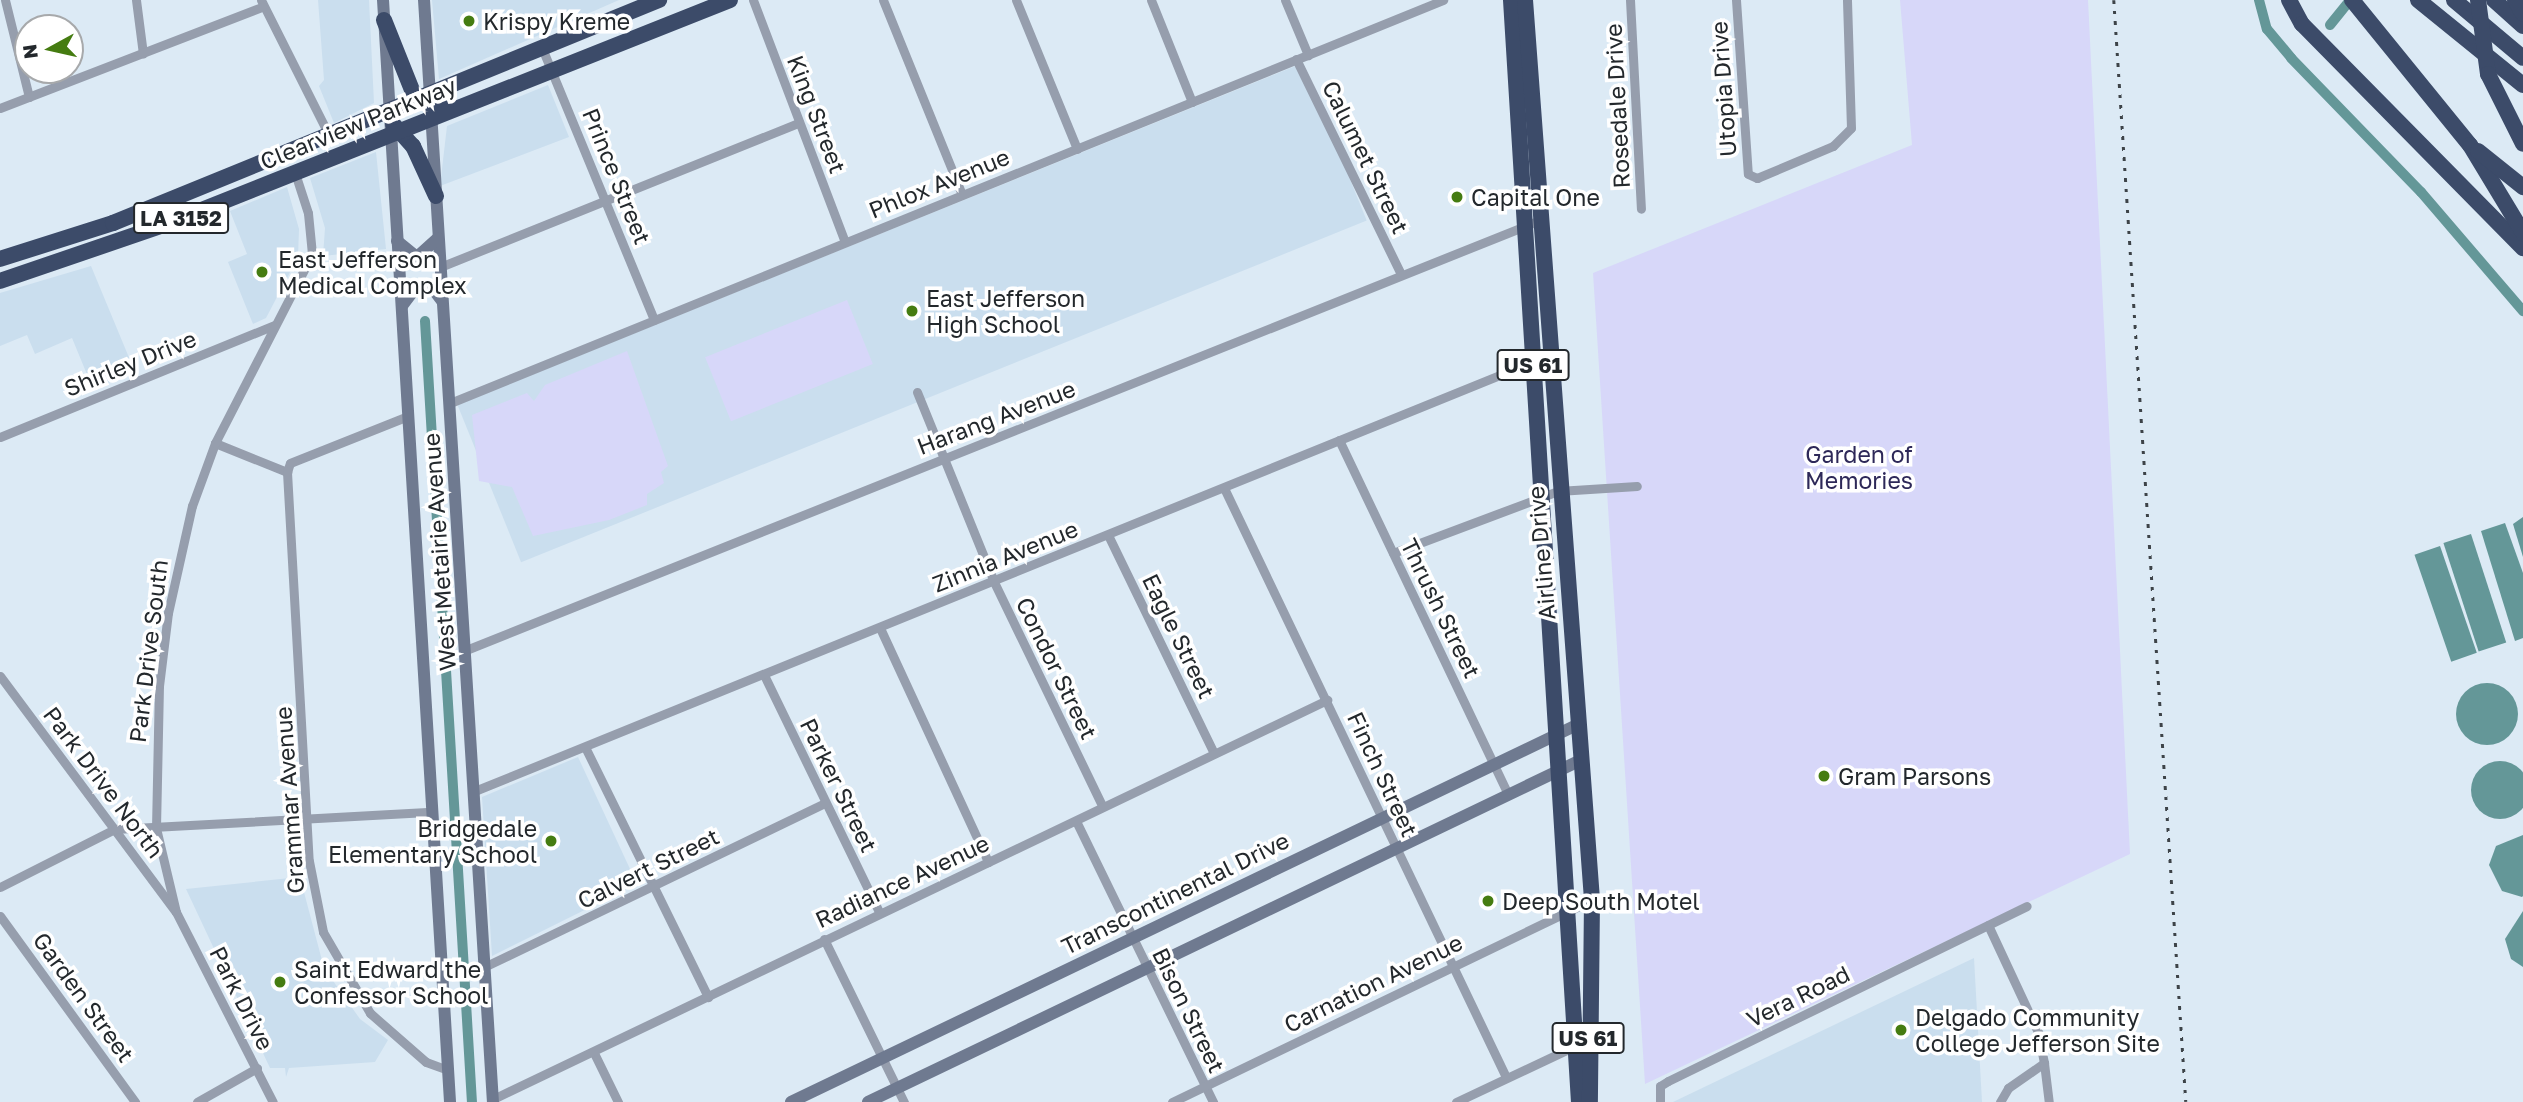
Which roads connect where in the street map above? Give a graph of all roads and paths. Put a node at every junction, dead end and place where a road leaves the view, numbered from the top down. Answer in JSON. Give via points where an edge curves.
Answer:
{"nodes":[{"id":1,"x":5,"y":0,"type":"edge"},
{"id":2,"x":136,"y":0,"type":"edge"},
{"id":3,"x":383,"y":0,"type":"edge"},
{"id":4,"x":659,"y":0,"type":"edge"},
{"id":5,"x":730,"y":0,"type":"edge"},
{"id":6,"x":753,"y":0,"type":"edge"},
{"id":7,"x":883,"y":0,"type":"edge"},
{"id":8,"x":1016,"y":0,"type":"edge"},
{"id":9,"x":1151,"y":0,"type":"edge"},
{"id":10,"x":1285,"y":0,"type":"edge"},
{"id":11,"x":1443,"y":0,"type":"edge"},
{"id":12,"x":1510,"y":0,"type":"edge"},
{"id":13,"x":1525,"y":0,"type":"edge"},
{"id":14,"x":1630,"y":0,"type":"edge"},
{"id":15,"x":1736,"y":0,"type":"edge"},
{"id":16,"x":1847,"y":0,"type":"edge"},
{"id":17,"x":2289,"y":0,"type":"edge"},
{"id":18,"x":2352,"y":0,"type":"edge"},
{"id":19,"x":2418,"y":0,"type":"edge"},
{"id":20,"x":2455,"y":0,"type":"edge"},
{"id":21,"x":2478,"y":0,"type":"edge"},
{"id":22,"x":2494,"y":0,"type":"edge"},
{"id":23,"x":2515,"y":0,"type":"edge"},
{"id":24,"x":423,"y":2,"type":"edge"},
{"id":25,"x":262,"y":3,"type":"edge"},
{"id":26,"x":1419,"y":4,"type":"edge"},
{"id":27,"x":631,"y":11,"type":"junction"},
{"id":28,"x":2523,"y":14,"type":"edge"},
{"id":29,"x":384,"y":20,"type":"junction"},
{"id":30,"x":2523,"y":26,"type":"edge"},
{"id":31,"x":642,"y":35,"type":"junction"},
{"id":32,"x":542,"y":48,"type":"junction"},
{"id":33,"x":144,"y":54,"type":"junction"},
{"id":34,"x":1308,"y":55,"type":"junction"},
{"id":35,"x":2523,"y":58,"type":"edge"},
{"id":36,"x":1296,"y":60,"type":"junction"},
{"id":37,"x":551,"y":71,"type":"junction"},
{"id":38,"x":2523,"y":85,"type":"edge"},
{"id":39,"x":29,"y":97,"type":"junction"},
{"id":40,"x":1192,"y":102,"type":"junction"},
{"id":41,"x":427,"y":105,"type":"junction"},
{"id":42,"x":0,"y":108,"type":"edge"},
{"id":43,"x":799,"y":123,"type":"junction"},
{"id":44,"x":393,"y":124,"type":"junction"},
{"id":45,"x":329,"y":135,"type":"junction"},
{"id":46,"x":2523,"y":144,"type":"edge"},
{"id":47,"x":2470,"y":145,"type":"junction"},
{"id":48,"x":295,"y":148,"type":"junction"},
{"id":49,"x":1077,"y":149,"type":"junction"},
{"id":50,"x":295,"y":173,"type":"junction"},
{"id":51,"x":2523,"y":187,"type":"edge"},
{"id":52,"x":256,"y":188,"type":"junction"},
{"id":53,"x":962,"y":195,"type":"junction"},
{"id":54,"x":436,"y":196,"type":"junction"},
{"id":55,"x":607,"y":200,"type":"junction"},
{"id":56,"x":1641,"y":209,"type":"dead end"},
{"id":57,"x":1532,"y":221,"type":"junction"},
{"id":58,"x":2523,"y":233,"type":"edge"},
{"id":59,"x":438,"y":238,"type":"junction"},
{"id":60,"x":397,"y":240,"type":"junction"},
{"id":61,"x":845,"y":242,"type":"junction"},
{"id":62,"x":2523,"y":247,"type":"edge"},
{"id":63,"x":0,"y":259,"type":"edge"},
{"id":64,"x":440,"y":267,"type":"junction"},
{"id":65,"x":1400,"y":272,"type":"junction"},
{"id":66,"x":0,"y":281,"type":"edge"},
{"id":67,"x":442,"y":302,"type":"junction"},
{"id":68,"x":401,"y":308,"type":"junction"},
{"id":69,"x":654,"y":320,"type":"junction"},
{"id":70,"x":274,"y":325,"type":"junction"},
{"id":71,"x":1541,"y":366,"type":"junction"},
{"id":72,"x":917,"y":392,"type":"dead end"},
{"id":73,"x":450,"y":402,"type":"junction"},
{"id":74,"x":408,"y":416,"type":"junction"},
{"id":75,"x":0,"y":437,"type":"edge"},
{"id":76,"x":1339,"y":440,"type":"junction"},
{"id":77,"x":215,"y":443,"type":"junction"},
{"id":78,"x":942,"y":459,"type":"junction"},
{"id":79,"x":287,"y":472,"type":"junction"},
{"id":80,"x":1637,"y":486,"type":"dead end"},
{"id":81,"x":1224,"y":488,"type":"junction"},
{"id":82,"x":1558,"y":491,"type":"junction"},
{"id":83,"x":1541,"y":497,"type":"junction"},
{"id":84,"x":1108,"y":536,"type":"junction"},
{"id":85,"x":1393,"y":554,"type":"junction"},
{"id":86,"x":994,"y":582,"type":"junction"},
{"id":87,"x":880,"y":628,"type":"junction"},
{"id":88,"x":466,"y":650,"type":"junction"},
{"id":89,"x":764,"y":675,"type":"junction"},
{"id":90,"x":0,"y":676,"type":"edge"},
{"id":91,"x":1327,"y":700,"type":"junction"},
{"id":92,"x":1579,"y":724,"type":"junction"},
{"id":93,"x":1560,"y":730,"type":"junction"},
{"id":94,"x":585,"y":747,"type":"junction"},
{"id":95,"x":1214,"y":753,"type":"junction"},
{"id":96,"x":1583,"y":759,"type":"junction"},
{"id":97,"x":1494,"y":762,"type":"junction"},
{"id":98,"x":1562,"y":767,"type":"junction"},
{"id":99,"x":477,"y":790,"type":"junction"},
{"id":100,"x":1507,"y":793,"type":"junction"},
{"id":101,"x":825,"y":803,"type":"junction"},
{"id":102,"x":1101,"y":803,"type":"junction"},
{"id":103,"x":432,"y":812,"type":"junction"},
{"id":104,"x":1382,"y":816,"type":"junction"},
{"id":105,"x":307,"y":819,"type":"junction"},
{"id":106,"x":1076,"y":821,"type":"junction"},
{"id":107,"x":156,"y":828,"type":"junction"},
{"id":108,"x":115,"y":829,"type":"junction"},
{"id":109,"x":1397,"y":847,"type":"junction"},
{"id":110,"x":988,"y":862,"type":"junction"},
{"id":111,"x":0,"y":887,"type":"edge"},
{"id":112,"x":653,"y":887,"type":"junction"},
{"id":113,"x":1592,"y":900,"type":"junction"},
{"id":114,"x":2027,"y":906,"type":"dead end"},
{"id":115,"x":1569,"y":909,"type":"junction"},
{"id":116,"x":176,"y":912,"type":"junction"},
{"id":117,"x":879,"y":912,"type":"junction"},
{"id":118,"x":0,"y":916,"type":"edge"},
{"id":119,"x":1988,"y":925,"type":"junction"},
{"id":120,"x":1132,"y":938,"type":"junction"},
{"id":121,"x":824,"y":939,"type":"junction"},
{"id":122,"x":486,"y":966,"type":"junction"},
{"id":123,"x":1453,"y":966,"type":"junction"},
{"id":124,"x":1147,"y":968,"type":"junction"},
{"id":125,"x":708,"y":998,"type":"junction"},
{"id":126,"x":1582,"y":1044,"type":"junction"},
{"id":127,"x":594,"y":1053,"type":"junction"},
{"id":128,"x":882,"y":1057,"type":"junction"},
{"id":129,"x":2044,"y":1063,"type":"junction"},
{"id":130,"x":257,"y":1068,"type":"junction"},
{"id":131,"x":448,"y":1070,"type":"junction"},
{"id":132,"x":1506,"y":1077,"type":"junction"},
{"id":133,"x":1205,"y":1086,"type":"junction"},
{"id":134,"x":897,"y":1089,"type":"junction"},
{"id":135,"x":493,"y":1100,"type":"edge"},
{"id":136,"x":135,"y":1102,"type":"edge"},
{"id":137,"x":197,"y":1102,"type":"edge"},
{"id":138,"x":273,"y":1102,"type":"edge"},
{"id":139,"x":450,"y":1102,"type":"edge"},
{"id":140,"x":618,"y":1102,"type":"edge"},
{"id":141,"x":791,"y":1102,"type":"edge"},
{"id":142,"x":868,"y":1102,"type":"edge"},
{"id":143,"x":904,"y":1102,"type":"edge"},
{"id":144,"x":1172,"y":1102,"type":"edge"},
{"id":145,"x":1213,"y":1102,"type":"edge"},
{"id":146,"x":1456,"y":1102,"type":"edge"},
{"id":147,"x":1579,"y":1102,"type":"edge"},
{"id":148,"x":1590,"y":1102,"type":"edge"},
{"id":149,"x":1660,"y":1102,"type":"edge"},
{"id":150,"x":2000,"y":1102,"type":"edge"},
{"id":151,"x":2049,"y":1102,"type":"edge"}],
"edges":[{"from":1,"to":39,"type":"street"},
{"from":2,"to":33,"type":"street"},
{"from":3,"to":29,"type":"main road","name":"West Metairie Avenue"},
{"from":4,"to":27,"type":"highway","name":"Clearview Parkway","number":"LA 3152"},
{"from":5,"to":31,"type":"highway","name":"Clearview Parkway","number":"LA 3152"},
{"from":6,"to":43,"type":"street","name":"King Street"},
{"from":7,"to":53,"type":"street"},
{"from":8,"to":49,"type":"street"},
{"from":9,"to":40,"type":"street"},
{"from":10,"to":34,"type":"street","name":"Calumet Street"},
{"from":11,"to":26,"type":"street","name":"Phlox Avenue"},
{"from":12,"to":57,"type":"highway","name":"Airline Drive","number":"US 61"},
{"from":13,"to":57,"type":"highway","name":"Airline Drive","number":"US 61"},
{"from":14,"to":56,"type":"street","name":"Rosedale Drive"},
{"from":15,"to":16,"type":"street","name":"Utopia Drive","via":[[1748,174],[1770,175],[1839,142],[1851,128]]},
{"from":17,"to":62,"type":"highway","via":[[2302,24]]},
{"from":18,"to":47,"type":"highway"},
{"from":19,"to":38,"type":"highway"},
{"from":20,"to":35,"type":"highway"},
{"from":21,"to":46,"type":"highway","via":[[2488,74]]},
{"from":22,"to":30,"type":"highway"},
{"from":23,"to":28,"type":"highway"},
{"from":24,"to":41,"type":"main road","name":"West Metairie Avenue"},
{"from":25,"to":33,"type":"street"},
{"from":25,"to":45,"type":"street"},
{"from":26,"to":34,"type":"street","name":"Phlox Avenue"},
{"from":27,"to":31,"type":"highway"},
{"from":27,"to":32,"type":"highway","name":"Clearview Parkway","number":"LA 3152"},
{"from":29,"to":41,"type":"highway"},
{"from":29,"to":44,"type":"main road","name":"West Metairie Avenue"},
{"from":31,"to":37,"type":"highway","name":"Clearview Parkway","number":"LA 3152"},
{"from":32,"to":37,"type":"street","name":"Prince Street"},
{"from":32,"to":41,"type":"highway","name":"Clearview Parkway","number":"LA 3152"},
{"from":33,"to":39,"type":"street"},
{"from":34,"to":36,"type":"street","name":"Phlox Avenue"},
{"from":36,"to":40,"type":"street","name":"Phlox Avenue"},
{"from":36,"to":65,"type":"street","name":"Calumet Street"},
{"from":37,"to":41,"type":"highway","name":"Clearview Parkway","number":"LA 3152","via":[[457,108]]},
{"from":37,"to":55,"type":"street","name":"Prince Street"},
{"from":39,"to":42,"type":"street"},
{"from":40,"to":49,"type":"street","name":"Phlox Avenue"},
{"from":41,"to":44,"type":"highway","name":"Clearview Parkway","number":"LA 3152"},
{"from":41,"to":44,"type":"highway","name":"Clearview Parkway","number":"LA 3152"},
{"from":41,"to":54,"type":"main road","name":"West Metairie Avenue"},
{"from":43,"to":55,"type":"street"},
{"from":43,"to":61,"type":"street","name":"King Street"},
{"from":44,"to":45,"type":"highway","name":"Clearview Parkway","number":"LA 3152","via":[[366,120]]},
{"from":44,"to":50,"type":"highway","name":"Clearview Parkway","number":"LA 3152"},
{"from":44,"to":54,"type":"highway"},
{"from":44,"to":60,"type":"main road","name":"West Metairie Avenue"},
{"from":45,"to":48,"type":"highway","name":"Clearview Parkway","number":"LA 3152"},
{"from":47,"to":51,"type":"highway"},
{"from":47,"to":58,"type":"highway"},
{"from":48,"to":52,"type":"highway","via":[[292,161],[259,174]]},
{"from":48,"to":63,"type":"highway","name":"Clearview Parkway","number":"LA 3152","via":[[113,223]]},
{"from":49,"to":53,"type":"street","name":"Phlox Avenue"},
{"from":50,"to":52,"type":"highway","name":"Clearview Parkway","number":"LA 3152"},
{"from":50,"to":70,"type":"street","name":"Park Drive South","via":[[308,213],[312,254]]},
{"from":52,"to":66,"type":"highway","name":"Clearview Parkway","number":"LA 3152"},
{"from":53,"to":61,"type":"street","name":"Phlox Avenue"},
{"from":54,"to":59,"type":"main road","name":"West Metairie Avenue"},
{"from":55,"to":64,"type":"street"},
{"from":55,"to":69,"type":"street","name":"Prince Street"},
{"from":57,"to":65,"type":"street","name":"Harang Avenue"},
{"from":57,"to":71,"type":"highway","name":"Airline Drive","number":"US 61"},
{"from":59,"to":60,"type":"main road","via":[[417,257]]},
{"from":59,"to":64,"type":"main road","name":"West Metairie Avenue"},
{"from":60,"to":68,"type":"main road","name":"West Metairie Avenue"},
{"from":61,"to":69,"type":"street","name":"Phlox Avenue"},
{"from":64,"to":67,"type":"main road","name":"West Metairie Avenue"},
{"from":65,"to":78,"type":"street","name":"Harang Avenue"},
{"from":67,"to":68,"type":"main road","via":[[433,289],[418,285]]},
{"from":67,"to":73,"type":"main road","name":"West Metairie Avenue"},
{"from":68,"to":74,"type":"main road","name":"West Metairie Avenue"},
{"from":69,"to":73,"type":"street","name":"Phlox Avenue"},
{"from":70,"to":75,"type":"street","name":"Shirley Drive"},
{"from":70,"to":77,"type":"street","name":"Park Drive South"},
{"from":71,"to":76,"type":"street","name":"Zinnia Avenue"},
{"from":71,"to":82,"type":"highway","name":"Airline Drive","number":"US 61"},
{"from":71,"to":83,"type":"highway","name":"Airline Drive","number":"US 61"},
{"from":72,"to":78,"type":"street","name":"Condor Street"},
{"from":73,"to":88,"type":"main road","name":"West Metairie Avenue"},
{"from":74,"to":79,"type":"street","via":[[290,463]]},
{"from":74,"to":103,"type":"main road","name":"West Metairie Avenue"},
{"from":76,"to":81,"type":"street","name":"Zinnia Avenue"},
{"from":76,"to":85,"type":"street","name":"Thrush Street"},
{"from":77,"to":79,"type":"street"},
{"from":77,"to":107,"type":"street","name":"Park Drive South","via":[[189,517],[168,614],[159,685]]},
{"from":78,"to":86,"type":"street","name":"Condor Street"},
{"from":78,"to":88,"type":"street","name":"Harang Avenue"},
{"from":79,"to":105,"type":"street","name":"Grammar Avenue"},
{"from":80,"to":82,"type":"street"},
{"from":81,"to":84,"type":"street","name":"Zinnia Avenue"},
{"from":81,"to":91,"type":"street","name":"Finch Street"},
{"from":82,"to":83,"type":"street"},
{"from":82,"to":92,"type":"highway","name":"Airline Drive","number":"US 61"},
{"from":83,"to":85,"type":"street"},
{"from":83,"to":93,"type":"highway","name":"Airline Drive","number":"US 61"},
{"from":84,"to":86,"type":"street","name":"Zinnia Avenue"},
{"from":84,"to":95,"type":"street","name":"Eagle Street"},
{"from":85,"to":97,"type":"street","name":"Thrush Street"},
{"from":86,"to":87,"type":"street","name":"Zinnia Avenue"},
{"from":86,"to":102,"type":"street","name":"Condor Street"},
{"from":87,"to":89,"type":"street","name":"Zinnia Avenue"},
{"from":87,"to":110,"type":"street"},
{"from":88,"to":99,"type":"main road","name":"West Metairie Avenue"},
{"from":89,"to":94,"type":"street","name":"Zinnia Avenue"},
{"from":89,"to":101,"type":"street","name":"Parker Street"},
{"from":90,"to":108,"type":"street","name":"Park Drive North"},
{"from":91,"to":95,"type":"street","name":"Radiance Avenue"},
{"from":91,"to":104,"type":"street","name":"Finch Street"},
{"from":92,"to":93,"type":"main road","name":"Transcontinental Drive"},
{"from":92,"to":96,"type":"highway","name":"Airline Drive","number":"US 61"},
{"from":93,"to":97,"type":"main road","name":"Transcontinental Drive"},
{"from":93,"to":98,"type":"highway","name":"Airline Drive","number":"US 61"},
{"from":94,"to":99,"type":"street","name":"Zinnia Avenue"},
{"from":94,"to":112,"type":"street"},
{"from":95,"to":102,"type":"street","name":"Radiance Avenue"},
{"from":96,"to":98,"type":"main road"},
{"from":96,"to":113,"type":"highway","name":"Airline Drive","number":"US 61"},
{"from":97,"to":100,"type":"street","name":"Thrush Street"},
{"from":97,"to":104,"type":"main road","name":"Transcontinental Drive"},
{"from":98,"to":100,"type":"main road"},
{"from":98,"to":115,"type":"highway","name":"Airline Drive","number":"US 61"},
{"from":99,"to":122,"type":"main road","name":"West Metairie Avenue"},
{"from":100,"to":109,"type":"main road"},
{"from":101,"to":112,"type":"street","name":"Calvert Street"},
{"from":101,"to":117,"type":"street","name":"Parker Street"},
{"from":102,"to":106,"type":"street","name":"Radiance Avenue"},
{"from":103,"to":105,"type":"street"},
{"from":103,"to":131,"type":"main road","name":"West Metairie Avenue"},
{"from":104,"to":109,"type":"street","name":"Finch Street"},
{"from":104,"to":120,"type":"main road","name":"Transcontinental Drive"},
{"from":105,"to":107,"type":"street"},
{"from":105,"to":131,"type":"street","name":"Grammar Avenue","via":[[318,910],[353,992],[399,1042]]},
{"from":106,"to":110,"type":"street","name":"Radiance Avenue"},
{"from":106,"to":120,"type":"street","name":"Bison Street"},
{"from":107,"to":108,"type":"street"},
{"from":107,"to":116,"type":"street","name":"Park Drive South"},
{"from":108,"to":111,"type":"street"},
{"from":108,"to":116,"type":"street","name":"Park Drive North"},
{"from":109,"to":123,"type":"street","name":"Finch Street"},
{"from":109,"to":124,"type":"main road"},
{"from":110,"to":117,"type":"street","name":"Radiance Avenue"},
{"from":112,"to":122,"type":"street","name":"Calvert Street"},
{"from":112,"to":125,"type":"street"},
{"from":113,"to":115,"type":"street","name":"Carnation Avenue"},
{"from":113,"to":126,"type":"highway","name":"Airline Drive","number":"US 61"},
{"from":114,"to":119,"type":"street"},
{"from":115,"to":123,"type":"street","name":"Carnation Avenue"},
{"from":115,"to":126,"type":"highway","name":"Airline Drive","number":"US 61"},
{"from":116,"to":130,"type":"street","name":"Park Drive"},
{"from":117,"to":121,"type":"street","name":"Radiance Avenue"},
{"from":118,"to":136,"type":"street","name":"Garden Street"},
{"from":119,"to":129,"type":"street","via":[[2038,1032]]},
{"from":119,"to":149,"type":"street","name":"Vera Road","via":[[1668,1081],[1660,1086]]},
{"from":120,"to":124,"type":"street","name":"Bison Street"},
{"from":120,"to":128,"type":"main road","name":"Transcontinental Drive"},
{"from":121,"to":125,"type":"street","name":"Radiance Avenue"},
{"from":121,"to":128,"type":"street"},
{"from":122,"to":135,"type":"main road","name":"West Metairie Avenue"},
{"from":123,"to":132,"type":"street","name":"Finch Street"},
{"from":123,"to":133,"type":"street","name":"Carnation Avenue"},
{"from":124,"to":133,"type":"street","name":"Bison Street"},
{"from":124,"to":134,"type":"main road"},
{"from":125,"to":127,"type":"street","name":"Radiance Avenue"},
{"from":126,"to":132,"type":"street"},
{"from":126,"to":147,"type":"highway","name":"Airline Drive","number":"US 61"},
{"from":126,"to":148,"type":"highway","name":"Airline Drive","number":"US 61"},
{"from":127,"to":135,"type":"street","name":"Radiance Avenue"},
{"from":127,"to":140,"type":"street"},
{"from":128,"to":134,"type":"street"},
{"from":128,"to":141,"type":"main road","name":"Transcontinental Drive"},
{"from":129,"to":150,"type":"street","via":[[2008,1088]]},
{"from":129,"to":151,"type":"street"},
{"from":130,"to":137,"type":"street"},
{"from":130,"to":138,"type":"street","name":"Park Drive"},
{"from":131,"to":139,"type":"main road","name":"West Metairie Avenue"},
{"from":132,"to":146,"type":"street"},
{"from":133,"to":144,"type":"street","name":"Carnation Avenue"},
{"from":133,"to":145,"type":"street","name":"Bison Street"},
{"from":134,"to":142,"type":"main road"},
{"from":134,"to":143,"type":"street"}]}
